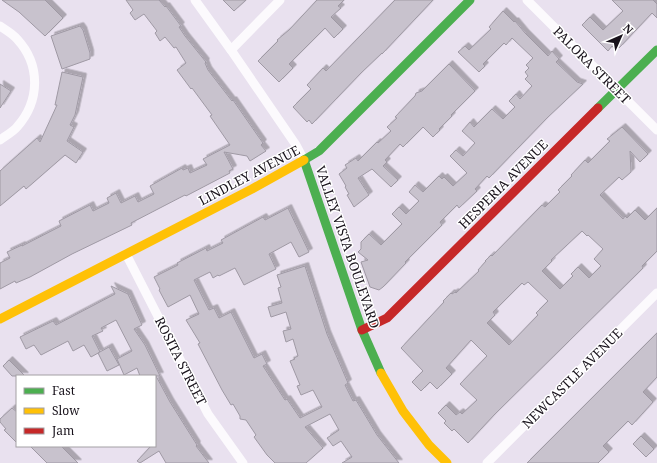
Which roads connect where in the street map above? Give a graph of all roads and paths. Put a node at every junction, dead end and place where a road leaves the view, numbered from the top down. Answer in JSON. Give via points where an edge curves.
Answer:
{"nodes":[{"id":1,"x":194,"y":0,"type":"edge"},
{"id":2,"x":280,"y":0,"type":"edge"},
{"id":3,"x":470,"y":0,"type":"edge"},
{"id":4,"x":527,"y":0,"type":"edge"},
{"id":5,"x":0,"y":26,"type":"edge"},
{"id":6,"x":231,"y":50,"type":"junction"},
{"id":7,"x":657,"y":50,"type":"edge"},
{"id":8,"x":617,"y":90,"type":"junction"},
{"id":9,"x":657,"y":130,"type":"edge"},
{"id":10,"x":0,"y":140,"type":"edge"},
{"id":11,"x":304,"y":160,"type":"junction"},
{"id":12,"x":126,"y":254,"type":"junction"},
{"id":13,"x":657,"y":293,"type":"edge"},
{"id":14,"x":0,"y":319,"type":"edge"},
{"id":15,"x":362,"y":330,"type":"junction"},
{"id":16,"x":243,"y":463,"type":"edge"},
{"id":17,"x":447,"y":463,"type":"edge"},
{"id":18,"x":487,"y":463,"type":"edge"}],
"edges":[{"from":1,"to":6,"type":"street","name":"VALLEY VISTA BOULEVARD"},
{"from":2,"to":6,"type":"street"},
{"from":3,"to":11,"type":"street","name":"LINDLEY AVENUE","via":[[324,146]]},
{"from":4,"to":8,"type":"street","name":"PALORA STREET"},
{"from":5,"to":10,"type":"street","via":[[16,38],[30,55],[36,79],[32,104],[17,128]]},
{"from":6,"to":11,"type":"street","name":"VALLEY VISTA BOULEVARD"},
{"from":7,"to":8,"type":"street","name":"HESPERIA AVENUE"},
{"from":8,"to":9,"type":"street","name":"PALORA STREET"},
{"from":8,"to":15,"type":"street","name":"HESPERIA AVENUE","via":[[387,318]]},
{"from":11,"to":12,"type":"street","name":"LINDLEY AVENUE"},
{"from":11,"to":15,"type":"street","name":"VALLEY VISTA BOULEVARD"},
{"from":12,"to":14,"type":"street","name":"LINDLEY AVENUE"},
{"from":12,"to":16,"type":"street","name":"ROSITA STREET","via":[[208,414]]},
{"from":13,"to":18,"type":"street","name":"NEWCASTLE AVENUE"},
{"from":15,"to":17,"type":"street","name":"VALLEY VISTA BOULEVARD","via":[[378,368],[404,411],[429,445]]}]}
